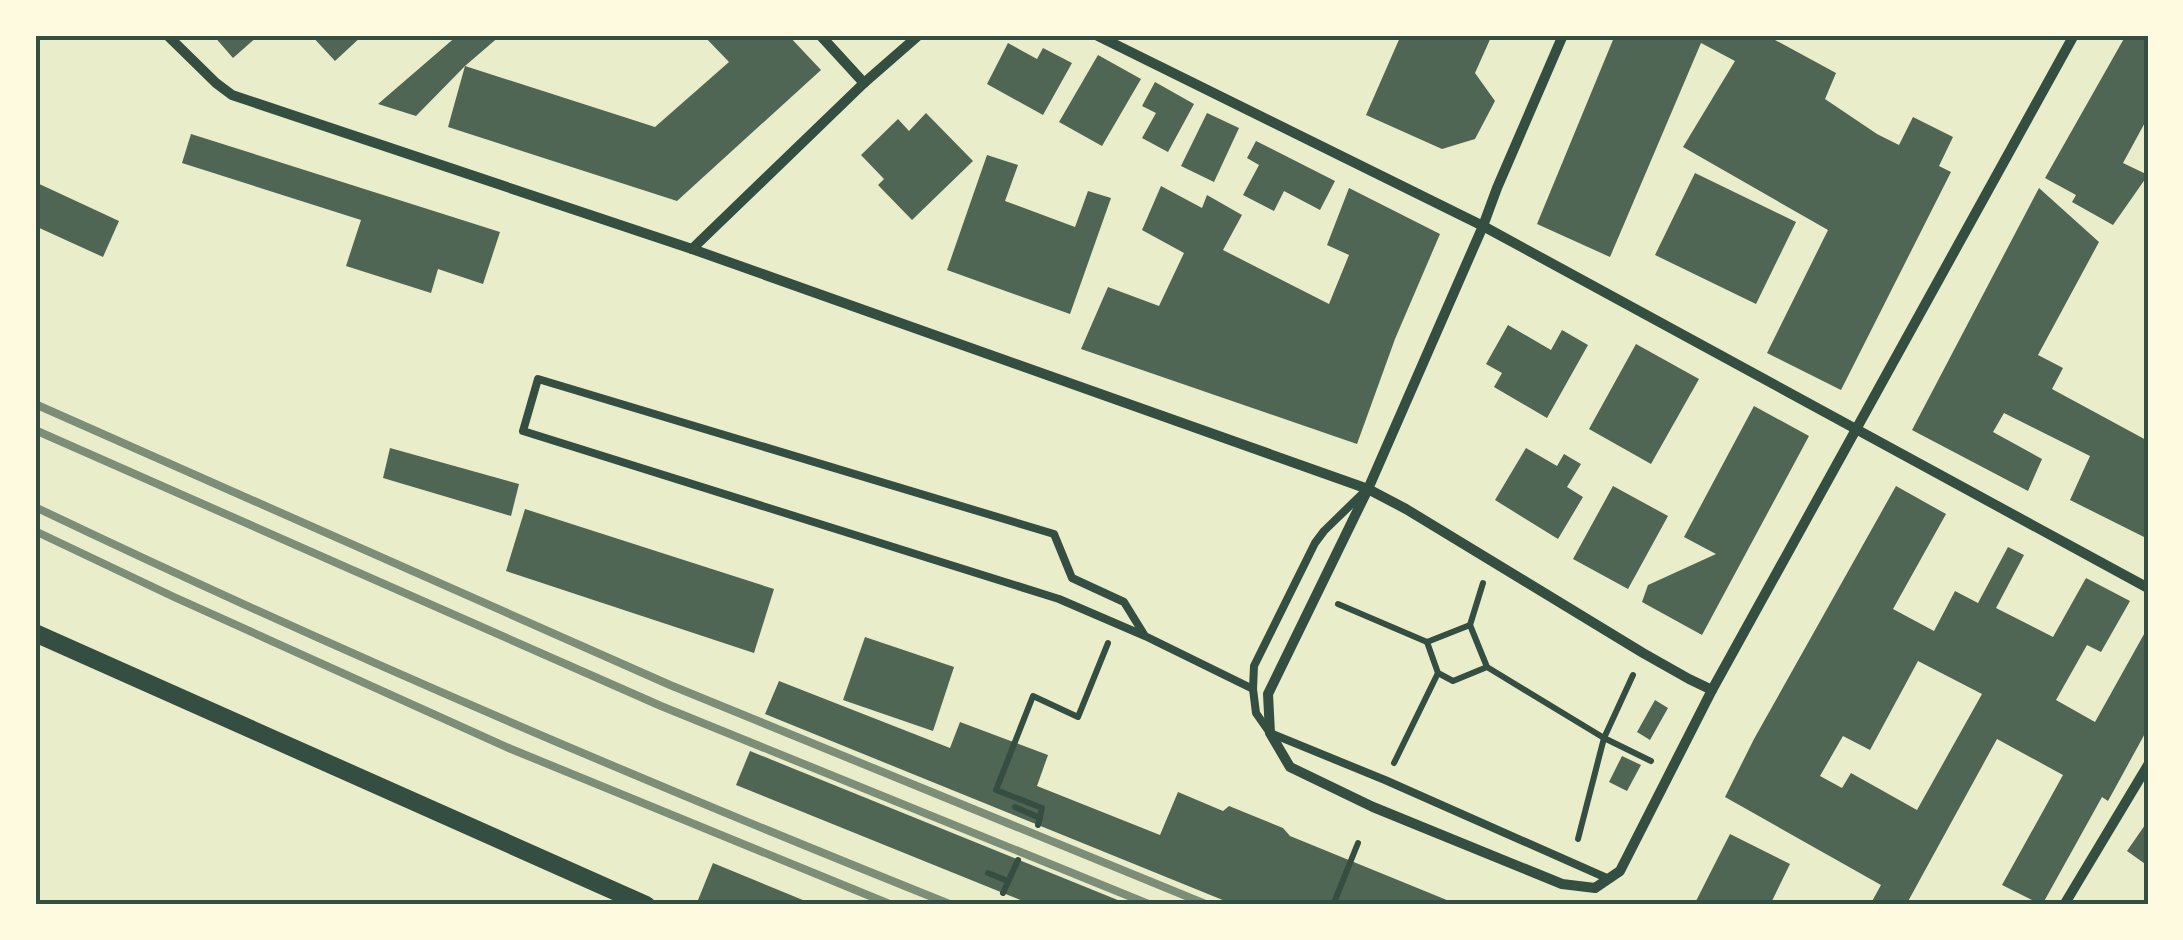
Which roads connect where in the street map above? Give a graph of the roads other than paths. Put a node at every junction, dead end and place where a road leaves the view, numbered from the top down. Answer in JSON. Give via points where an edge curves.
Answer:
{"nodes":[{"id":1,"x":167,"y":35,"type":"edge"},
{"id":2,"x":820,"y":35,"type":"edge"},
{"id":3,"x":919,"y":35,"type":"edge"},
{"id":4,"x":1096,"y":35,"type":"edge"},
{"id":5,"x":1563,"y":35,"type":"edge"},
{"id":6,"x":2074,"y":35,"type":"edge"},
{"id":7,"x":864,"y":83,"type":"junction"},
{"id":8,"x":1483,"y":226,"type":"junction"},
{"id":9,"x":692,"y":248,"type":"junction"},
{"id":10,"x":1857,"y":430,"type":"junction"},
{"id":11,"x":1368,"y":489,"type":"junction"},
{"id":12,"x":2148,"y":588,"type":"edge"},
{"id":13,"x":35,"y":633,"type":"edge"},
{"id":14,"x":1145,"y":636,"type":"junction"},
{"id":15,"x":1253,"y":689,"type":"junction"},
{"id":16,"x":1712,"y":690,"type":"junction"},
{"id":17,"x":1270,"y":733,"type":"junction"},
{"id":18,"x":2148,"y":765,"type":"edge"},
{"id":19,"x":1610,"y":880,"type":"junction"},
{"id":20,"x":646,"y":905,"type":"edge"},
{"id":21,"x":2064,"y":905,"type":"edge"}],
"edges":[{"from":1,"to":9,"type":"street","via":[[232,95]]},
{"from":2,"to":7,"type":"street"},
{"from":3,"to":7,"type":"street"},
{"from":4,"to":8,"type":"street"},
{"from":5,"to":8,"type":"street"},
{"from":6,"to":10,"type":"street"},
{"from":7,"to":9,"type":"street"},
{"from":8,"to":10,"type":"street"},
{"from":8,"to":11,"type":"street"},
{"from":9,"to":11,"type":"street"},
{"from":10,"to":12,"type":"street"},
{"from":10,"to":16,"type":"street"},
{"from":11,"to":15,"type":"lane","via":[[1316,543],[1254,666]]},
{"from":11,"to":16,"type":"street"},
{"from":11,"to":17,"type":"street","via":[[1268,694]]},
{"from":13,"to":20,"type":"street"},
{"from":14,"to":14,"type":"lane","via":[[1124,602],[1072,578],[1054,534],[538,379],[523,431],[1060,599]]},
{"from":14,"to":15,"type":"lane"},
{"from":15,"to":17,"type":"lane","via":[[1256,713]]},
{"from":16,"to":19,"type":"street"},
{"from":17,"to":19,"type":"lane"},
{"from":17,"to":19,"type":"street","via":[[1290,767],[1373,808],[1562,884],[1596,888]]},
{"from":18,"to":21,"type":"street"}]}
